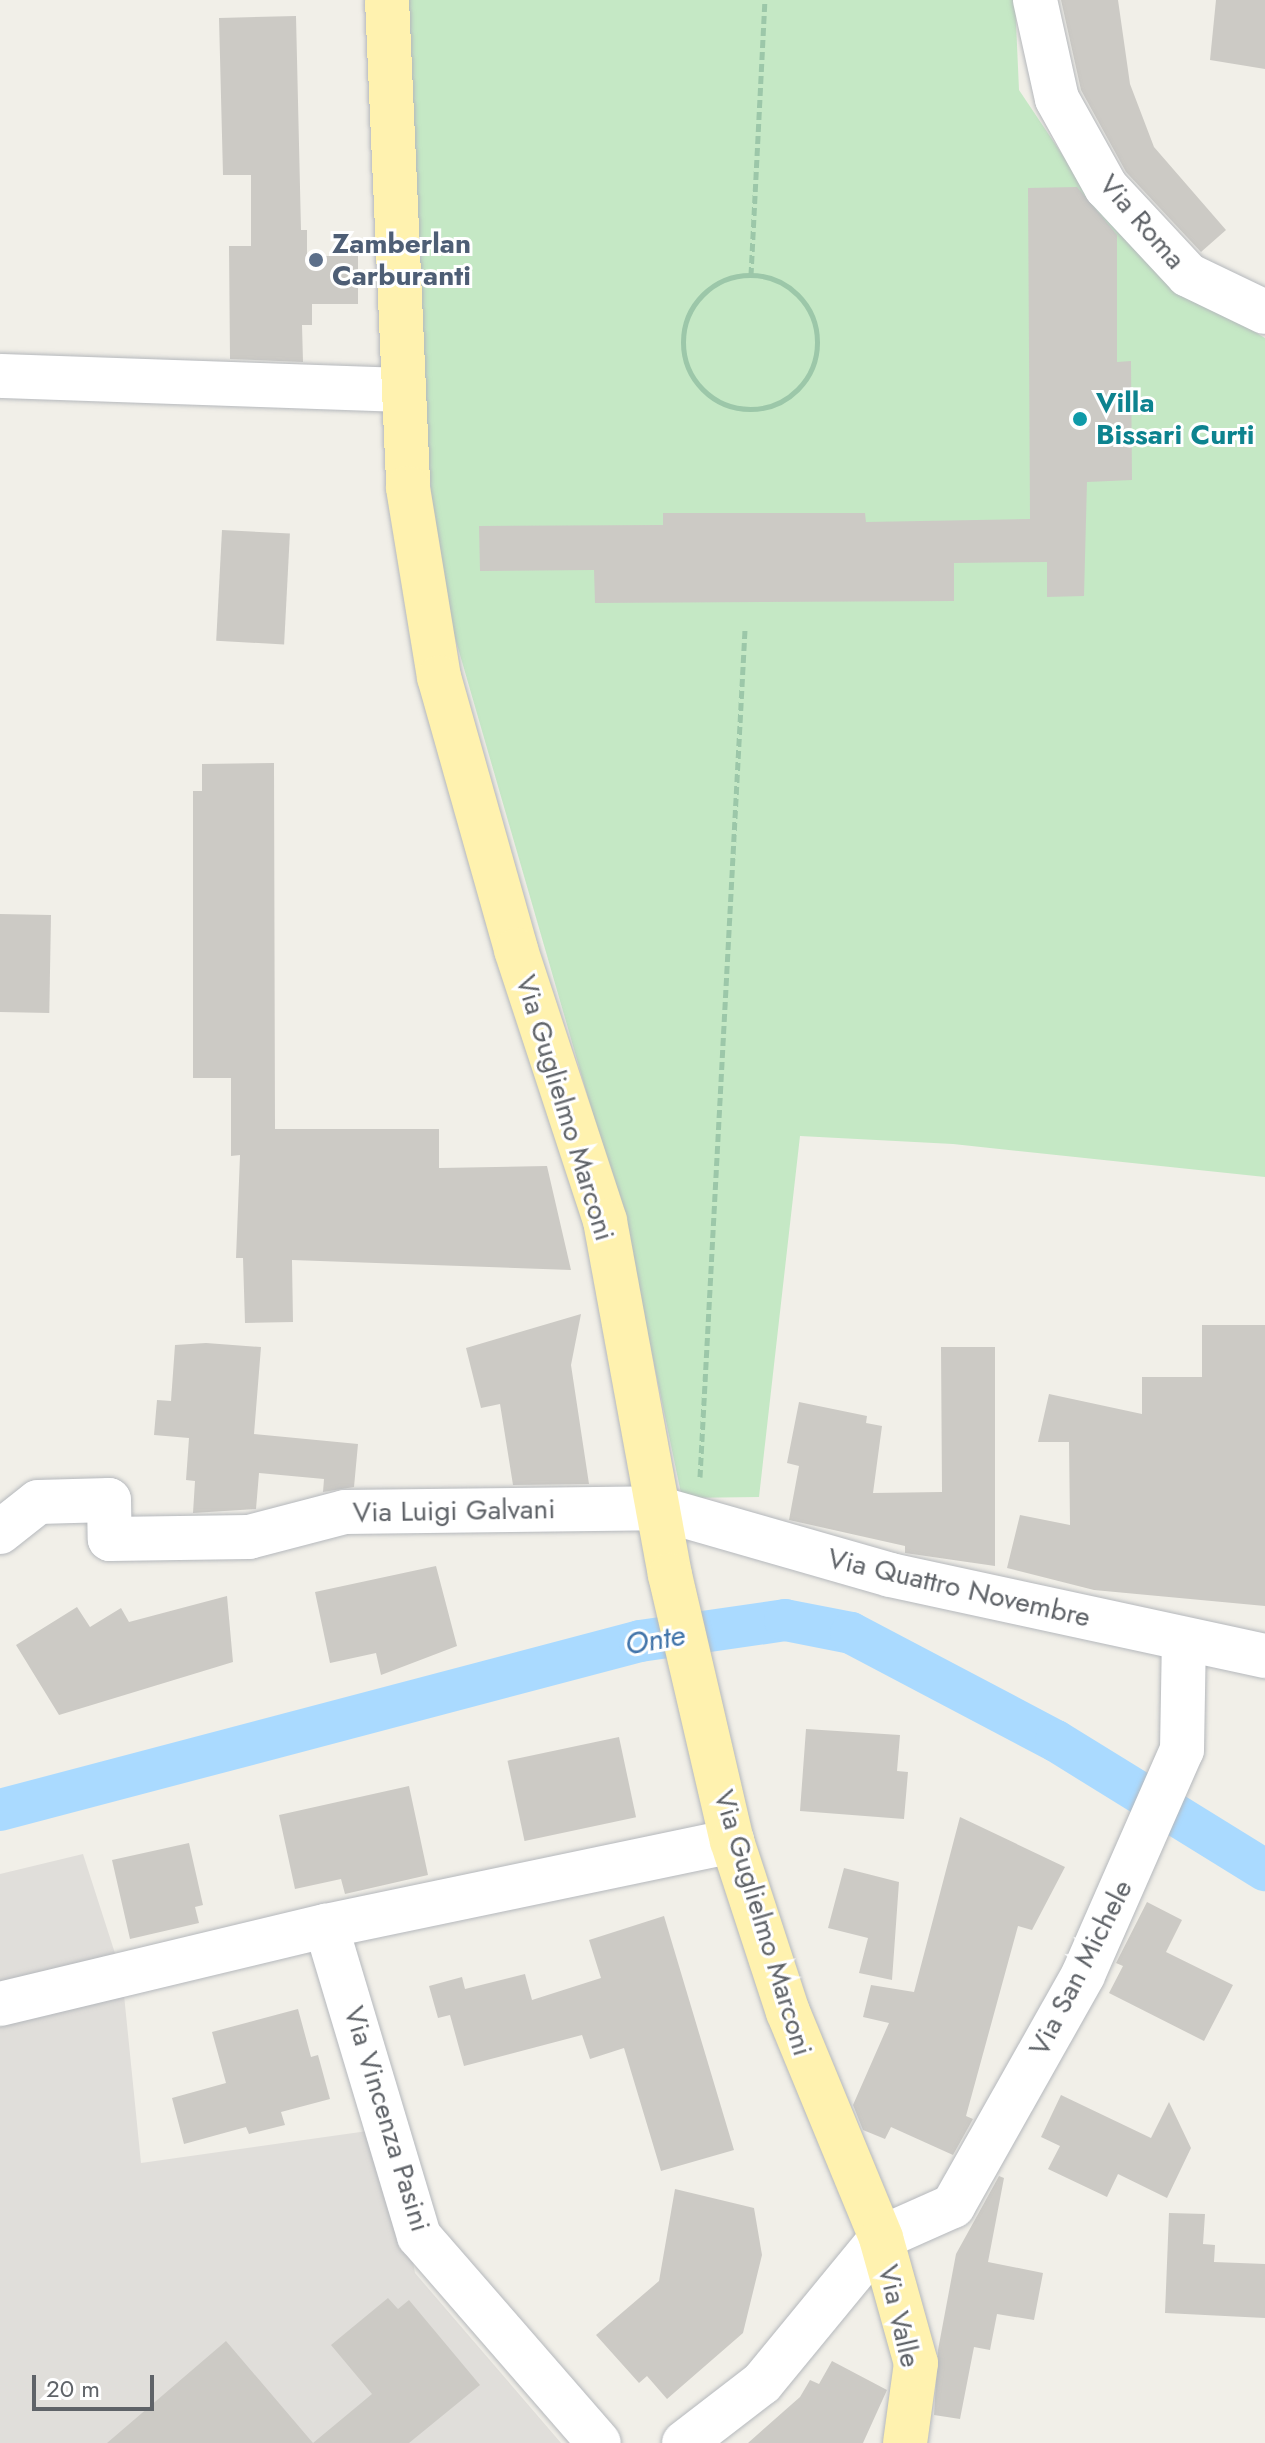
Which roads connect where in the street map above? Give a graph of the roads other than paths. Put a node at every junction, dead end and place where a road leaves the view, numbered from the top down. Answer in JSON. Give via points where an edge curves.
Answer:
{"nodes":[{"id":1,"x":387,"y":0,"type":"edge"},
{"id":2,"x":1035,"y":0,"type":"edge"},
{"id":3,"x":1265,"y":312,"type":"edge"},
{"id":4,"x":0,"y":376,"type":"edge"},
{"id":5,"x":403,"y":390,"type":"junction"},
{"id":6,"x":677,"y":1513,"type":"junction"},
{"id":7,"x":0,"y":1532,"type":"edge"},
{"id":8,"x":1184,"y":1640,"type":"junction"},
{"id":9,"x":1265,"y":1656,"type":"edge"},
{"id":10,"x":732,"y":1841,"type":"junction"},
{"id":11,"x":326,"y":1926,"type":"junction"},
{"id":12,"x":0,"y":2004,"type":"edge"},
{"id":13,"x":881,"y":2238,"type":"junction"},
{"id":14,"x":599,"y":2443,"type":"edge"},
{"id":15,"x":684,"y":2443,"type":"edge"},
{"id":16,"x":905,"y":2443,"type":"edge"}],
"edges":[{"from":1,"to":5,"type":"main road","name":"Via Guglielmo Marconi"},
{"from":2,"to":3,"type":"street","name":"Via Roma","via":[[1057,99],[1106,187],[1188,275]]},
{"from":4,"to":5,"type":"street"},
{"from":5,"to":6,"type":"main road","name":"Via Guglielmo Marconi","via":[[408,488],[439,677],[516,950],[605,1221]]},
{"from":6,"to":7,"type":"street","name":"Via Luigi Galvani","via":[[345,1512],[249,1537],[109,1519],[38,1502]]},
{"from":6,"to":8,"type":"street","name":"Via Quattro Novembre","via":[[890,1575]]},
{"from":6,"to":10,"type":"main road","name":"Via Guglielmo Marconi","via":[[670,1575]]},
{"from":8,"to":9,"type":"street","name":"Via Quattro Novembre"},
{"from":8,"to":13,"type":"street","name":"Via San Michele","via":[[1182,1750],[1083,1975],[953,2206]]},
{"from":10,"to":11,"type":"street"},
{"from":10,"to":13,"type":"main road","name":"Via Guglielmo Marconi","via":[[788,2012]]},
{"from":11,"to":12,"type":"street"},
{"from":11,"to":14,"type":"street","name":"Via Vincenza Pasini","via":[[419,2236]]},
{"from":13,"to":15,"type":"street","via":[[762,2383]]},
{"from":13,"to":16,"type":"main road","name":"Via Valle","via":[[916,2363]]}]}
